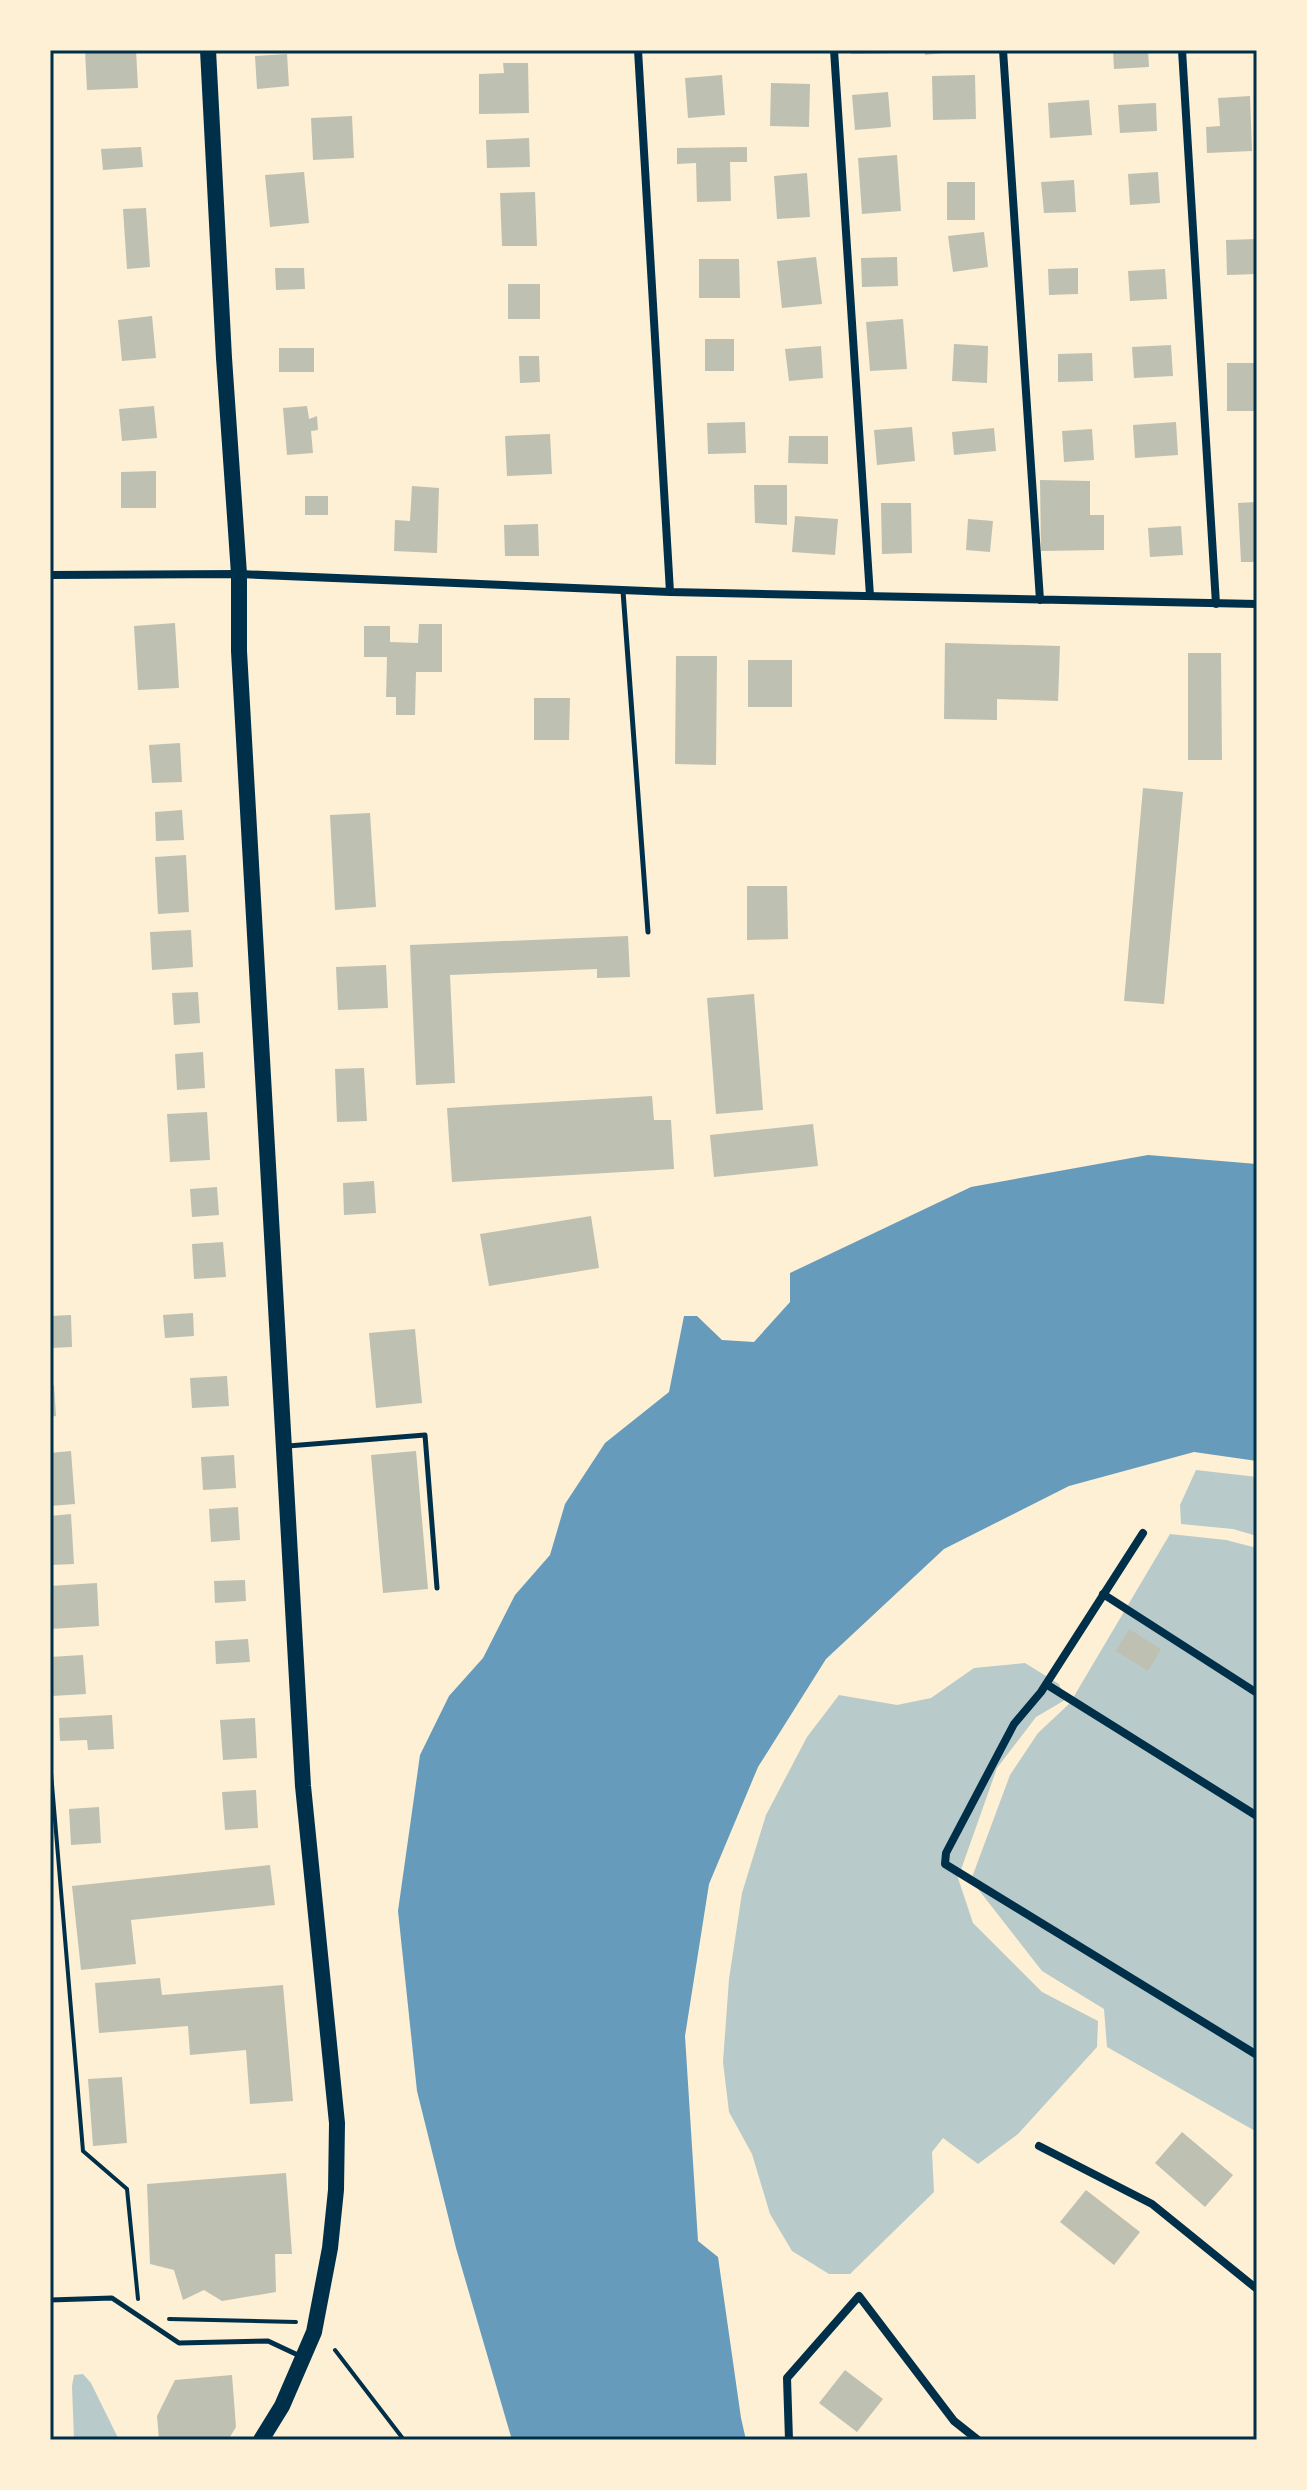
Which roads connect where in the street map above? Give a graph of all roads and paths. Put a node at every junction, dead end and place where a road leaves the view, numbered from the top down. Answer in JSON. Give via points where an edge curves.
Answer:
{"nodes":[{"id":1,"x":208,"y":50,"type":"edge"},
{"id":2,"x":638,"y":50,"type":"edge"},
{"id":3,"x":834,"y":50,"type":"edge"},
{"id":4,"x":1003,"y":50,"type":"edge"},
{"id":5,"x":1182,"y":50,"type":"edge"},
{"id":6,"x":239,"y":574,"type":"junction"},
{"id":7,"x":50,"y":575,"type":"edge"},
{"id":8,"x":623,"y":590,"type":"junction"},
{"id":9,"x":670,"y":592,"type":"junction"},
{"id":10,"x":870,"y":596,"type":"junction"},
{"id":11,"x":1040,"y":600,"type":"junction"},
{"id":12,"x":1216,"y":604,"type":"junction"},
{"id":13,"x":1257,"y":604,"type":"edge"},
{"id":14,"x":648,"y":932,"type":"dead end"},
{"id":15,"x":283,"y":1447,"type":"junction"},
{"id":16,"x":1143,"y":1533,"type":"dead end"},
{"id":17,"x":437,"y":1588,"type":"dead end"},
{"id":18,"x":1103,"y":1594,"type":"junction"},
{"id":19,"x":1046,"y":1684,"type":"junction"},
{"id":20,"x":1257,"y":1693,"type":"edge"},
{"id":21,"x":50,"y":1761,"type":"edge"},
{"id":22,"x":1257,"y":1816,"type":"edge"},
{"id":23,"x":1257,"y":2055,"type":"edge"},
{"id":24,"x":1039,"y":2146,"type":"dead end"},
{"id":25,"x":1257,"y":2289,"type":"edge"},
{"id":26,"x":50,"y":2300,"type":"edge"},
{"id":27,"x":140,"y":2319,"type":"junction"},
{"id":28,"x":302,"y":2323,"type":"dead end"},
{"id":29,"x":335,"y":2350,"type":"dead end"},
{"id":30,"x":303,"y":2358,"type":"junction"},
{"id":31,"x":261,"y":2440,"type":"edge"},
{"id":32,"x":404,"y":2440,"type":"edge"},
{"id":33,"x":789,"y":2440,"type":"edge"},
{"id":34,"x":978,"y":2440,"type":"edge"}],
"edges":[{"from":1,"to":6,"type":"highway"},
{"from":2,"to":9,"type":"street"},
{"from":3,"to":10,"type":"street"},
{"from":4,"to":11,"type":"street"},
{"from":5,"to":12,"type":"street"},
{"from":6,"to":7,"type":"street"},
{"from":6,"to":8,"type":"street"},
{"from":6,"to":15,"type":"highway"},
{"from":8,"to":9,"type":"street"},
{"from":8,"to":14,"type":"lane"},
{"from":9,"to":10,"type":"street"},
{"from":10,"to":11,"type":"street"},
{"from":11,"to":12,"type":"street"},
{"from":12,"to":13,"type":"street"},
{"from":15,"to":17,"type":"lane","via":[[425,1435]]},
{"from":15,"to":30,"type":"highway","via":[[303,1786],[337,2123],[330,2248],[314,2332]]},
{"from":16,"to":18,"type":"street"},
{"from":18,"to":19,"type":"street"},
{"from":18,"to":20,"type":"street"},
{"from":19,"to":22,"type":"street"},
{"from":19,"to":23,"type":"street","via":[[1014,1724],[945,1864]]},
{"from":21,"to":27,"type":"path","via":[[83,2151],[127,2189]]},
{"from":24,"to":25,"type":"street","via":[[1152,2204]]},
{"from":26,"to":27,"type":"lane","via":[[112,2298]]},
{"from":27,"to":28,"type":"path"},
{"from":27,"to":30,"type":"lane","via":[[179,2343],[268,2341]]},
{"from":29,"to":32,"type":"path"},
{"from":30,"to":31,"type":"highway"},
{"from":33,"to":34,"type":"street","via":[[787,2378],[859,2296],[954,2421]]}]}
